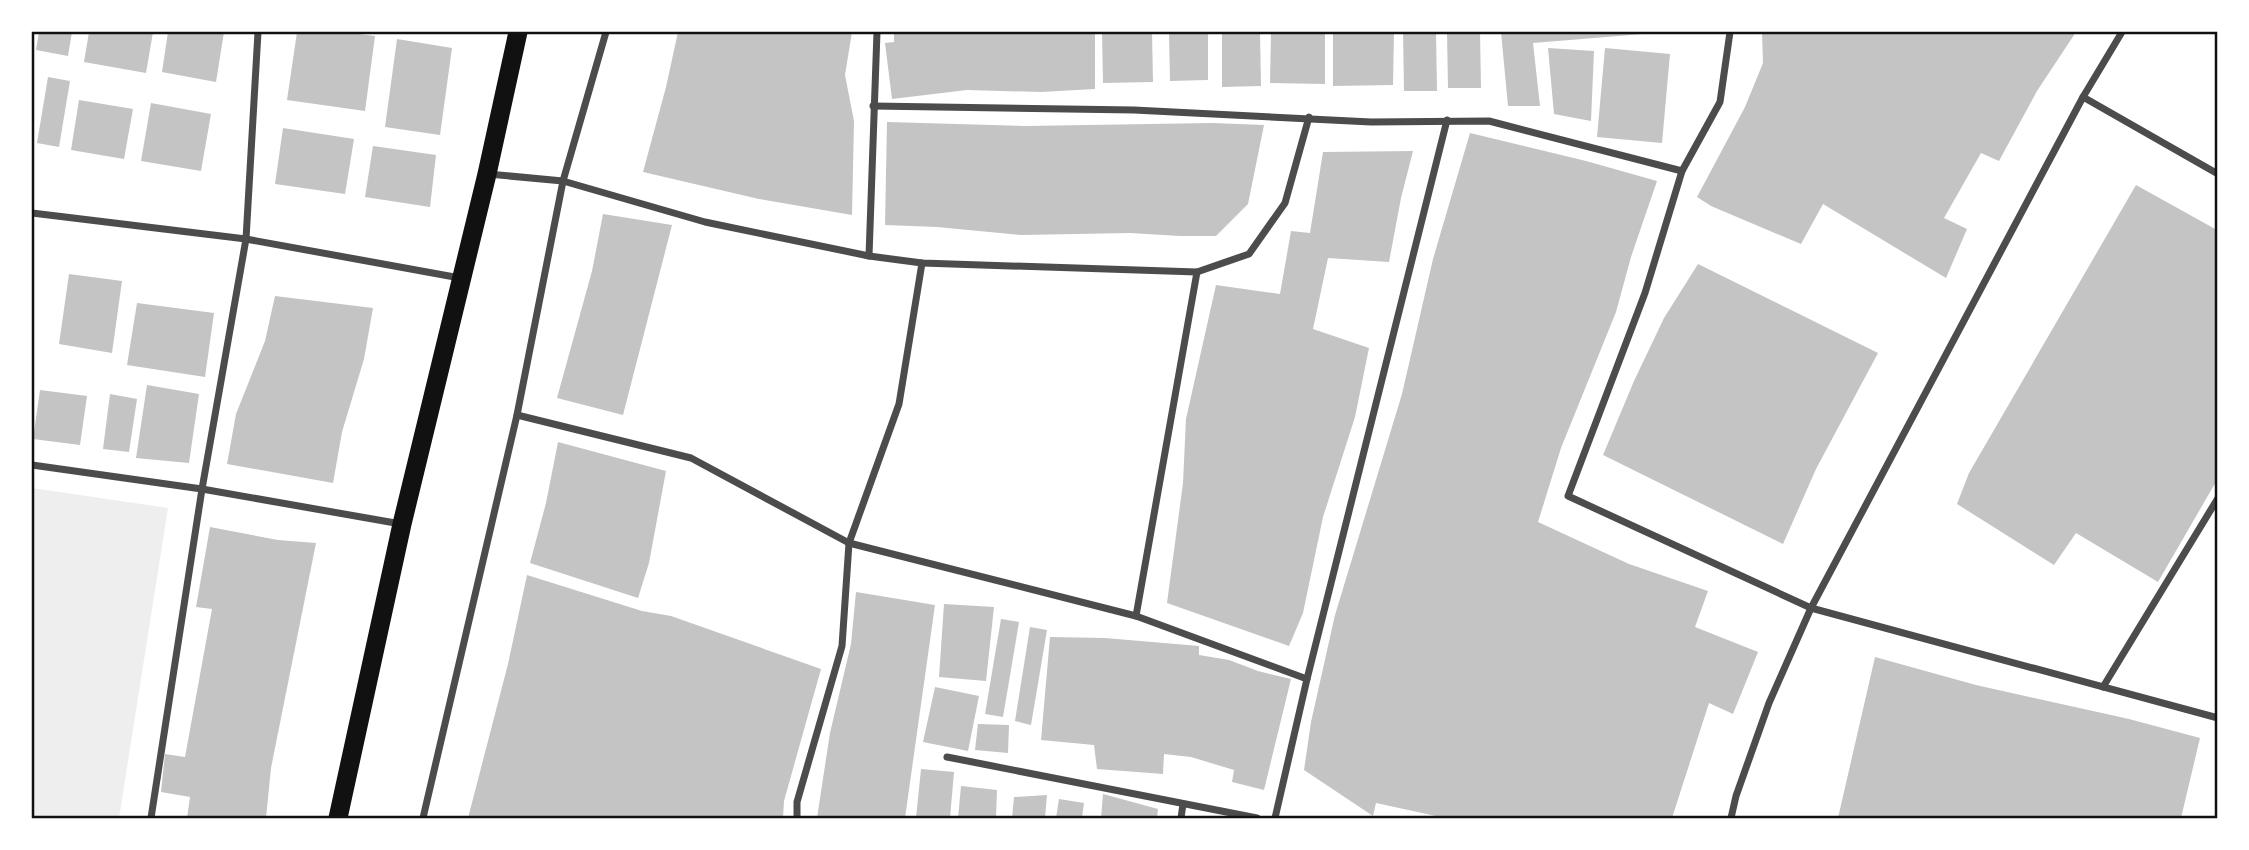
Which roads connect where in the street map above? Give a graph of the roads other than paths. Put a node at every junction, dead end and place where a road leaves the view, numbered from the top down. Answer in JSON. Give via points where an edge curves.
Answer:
{"nodes":[{"id":1,"x":258,"y":32,"type":"edge"},
{"id":2,"x":518,"y":32,"type":"edge"},
{"id":3,"x":606,"y":32,"type":"edge"},
{"id":4,"x":877,"y":32,"type":"edge"},
{"id":5,"x":1730,"y":32,"type":"edge"},
{"id":6,"x":2122,"y":32,"type":"edge"},
{"id":7,"x":2083,"y":97,"type":"junction"},
{"id":8,"x":873,"y":106,"type":"junction"},
{"id":9,"x":1309,"y":117,"type":"junction"},
{"id":10,"x":1447,"y":120,"type":"junction"},
{"id":11,"x":1682,"y":171,"type":"junction"},
{"id":12,"x":487,"y":174,"type":"junction"},
{"id":13,"x":2217,"y":174,"type":"edge"},
{"id":14,"x":563,"y":181,"type":"junction"},
{"id":15,"x":32,"y":213,"type":"edge"},
{"id":16,"x":246,"y":239,"type":"junction"},
{"id":17,"x":869,"y":256,"type":"junction"},
{"id":18,"x":922,"y":263,"type":"junction"},
{"id":19,"x":1197,"y":272,"type":"junction"},
{"id":20,"x":461,"y":279,"type":"junction"},
{"id":21,"x":517,"y":415,"type":"junction"},
{"id":22,"x":32,"y":465,"type":"edge"},
{"id":23,"x":202,"y":489,"type":"junction"},
{"id":24,"x":2217,"y":498,"type":"edge"},
{"id":25,"x":402,"y":524,"type":"junction"},
{"id":26,"x":849,"y":543,"type":"junction"},
{"id":27,"x":1811,"y":608,"type":"junction"},
{"id":28,"x":1136,"y":616,"type":"junction"},
{"id":29,"x":1307,"y":679,"type":"junction"},
{"id":30,"x":2103,"y":687,"type":"junction"},
{"id":31,"x":2217,"y":718,"type":"edge"},
{"id":32,"x":947,"y":757,"type":"dead end"},
{"id":33,"x":1183,"y":804,"type":"junction"},
{"id":34,"x":151,"y":818,"type":"edge"},
{"id":35,"x":338,"y":818,"type":"edge"},
{"id":36,"x":423,"y":818,"type":"edge"},
{"id":37,"x":797,"y":818,"type":"edge"},
{"id":38,"x":1181,"y":818,"type":"edge"},
{"id":39,"x":1257,"y":818,"type":"edge"},
{"id":40,"x":1275,"y":818,"type":"edge"},
{"id":41,"x":1731,"y":818,"type":"edge"}],
"edges":[{"from":1,"to":16,"type":"street"},
{"from":2,"to":12,"type":"highway"},
{"from":3,"to":14,"type":"street"},
{"from":4,"to":8,"type":"street"},
{"from":5,"to":11,"type":"street","via":[[1720,102]]},
{"from":6,"to":7,"type":"street"},
{"from":7,"to":13,"type":"street"},
{"from":7,"to":27,"type":"street"},
{"from":8,"to":9,"type":"street"},
{"from":8,"to":17,"type":"street"},
{"from":9,"to":10,"type":"street","via":[[1371,122]]},
{"from":9,"to":19,"type":"street","via":[[1286,203],[1249,254]]},
{"from":10,"to":11,"type":"street","via":[[1489,121]]},
{"from":10,"to":29,"type":"street"},
{"from":11,"to":27,"type":"street","via":[[1645,293],[1567,496]]},
{"from":12,"to":14,"type":"street"},
{"from":12,"to":20,"type":"highway"},
{"from":14,"to":17,"type":"street","via":[[705,222]]},
{"from":14,"to":21,"type":"street"},
{"from":15,"to":16,"type":"street"},
{"from":16,"to":20,"type":"street"},
{"from":16,"to":23,"type":"street"},
{"from":17,"to":18,"type":"street"},
{"from":18,"to":19,"type":"street"},
{"from":18,"to":26,"type":"street","via":[[899,404]]},
{"from":19,"to":28,"type":"street"},
{"from":20,"to":25,"type":"highway"},
{"from":21,"to":26,"type":"street","via":[[691,458]]},
{"from":21,"to":36,"type":"street"},
{"from":22,"to":23,"type":"street"},
{"from":23,"to":25,"type":"street"},
{"from":23,"to":34,"type":"street"},
{"from":24,"to":30,"type":"street"},
{"from":25,"to":35,"type":"highway"},
{"from":26,"to":28,"type":"street"},
{"from":26,"to":37,"type":"street","via":[[842,646],[797,802]]},
{"from":27,"to":30,"type":"street"},
{"from":27,"to":41,"type":"street","via":[[1769,703]]},
{"from":28,"to":29,"type":"street"},
{"from":29,"to":40,"type":"street"},
{"from":30,"to":31,"type":"street"},
{"from":32,"to":33,"type":"street"},
{"from":33,"to":38,"type":"street"},
{"from":33,"to":39,"type":"street"}]}
